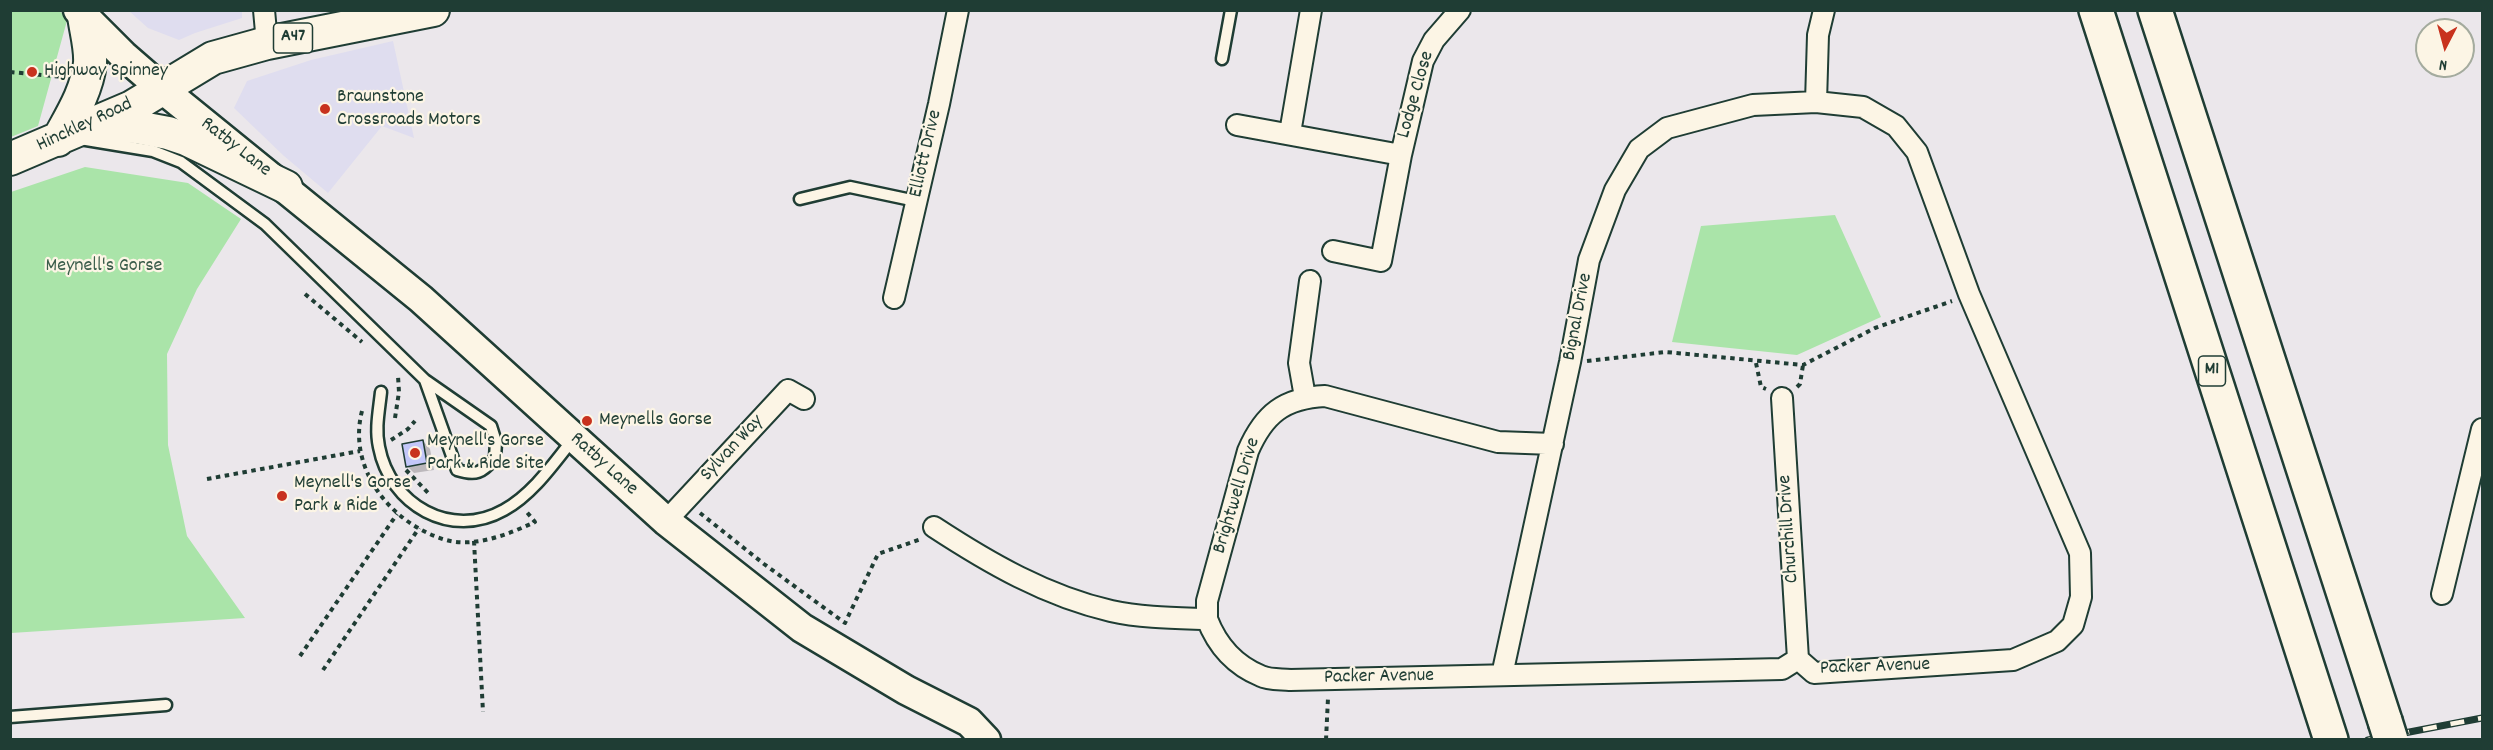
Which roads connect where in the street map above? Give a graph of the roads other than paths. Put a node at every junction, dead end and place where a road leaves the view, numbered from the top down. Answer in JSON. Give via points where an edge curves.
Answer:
{"nodes":[{"id":1,"x":264,"y":10,"type":"edge"},
{"id":2,"x":433,"y":10,"type":"edge"},
{"id":3,"x":958,"y":10,"type":"edge"},
{"id":4,"x":1231,"y":10,"type":"edge"},
{"id":5,"x":1311,"y":10,"type":"edge"},
{"id":6,"x":1460,"y":10,"type":"edge"},
{"id":7,"x":1824,"y":10,"type":"edge"},
{"id":8,"x":2096,"y":10,"type":"edge"},
{"id":9,"x":2154,"y":10,"type":"edge"},
{"id":10,"x":81,"y":13,"type":"edge"},
{"id":11,"x":267,"y":43,"type":"junction"},
{"id":12,"x":1222,"y":59,"type":"dead end"},
{"id":13,"x":161,"y":88,"type":"junction"},
{"id":14,"x":1816,"y":102,"type":"junction"},
{"id":15,"x":1237,"y":124,"type":"dead end"},
{"id":16,"x":71,"y":134,"type":"junction"},
{"id":17,"x":1290,"y":134,"type":"junction"},
{"id":18,"x":1401,"y":155,"type":"junction"},
{"id":19,"x":10,"y":159,"type":"edge"},
{"id":20,"x":286,"y":187,"type":"junction"},
{"id":21,"x":800,"y":199,"type":"dead end"},
{"id":22,"x":916,"y":201,"type":"junction"},
{"id":23,"x":1333,"y":252,"type":"dead end"},
{"id":24,"x":1310,"y":281,"type":"dead end"},
{"id":25,"x":894,"y":298,"type":"dead end"},
{"id":26,"x":425,"y":380,"type":"junction"},
{"id":27,"x":381,"y":392,"type":"dead end"},
{"id":28,"x":1305,"y":397,"type":"junction"},
{"id":29,"x":804,"y":399,"type":"dead end"},
{"id":30,"x":1782,"y":399,"type":"road end"},
{"id":31,"x":2482,"y":429,"type":"edge"},
{"id":32,"x":574,"y":438,"type":"junction"},
{"id":33,"x":1553,"y":444,"type":"junction"},
{"id":34,"x":2480,"y":455,"type":"edge"},
{"id":35,"x":666,"y":521,"type":"junction"},
{"id":36,"x":934,"y":527,"type":"road end"},
{"id":37,"x":2442,"y":594,"type":"dead end"},
{"id":38,"x":1207,"y":619,"type":"junction"},
{"id":39,"x":1798,"y":659,"type":"junction"},
{"id":40,"x":1502,"y":675,"type":"junction"},
{"id":41,"x":166,"y":705,"type":"dead end"},
{"id":42,"x":10,"y":717,"type":"edge"},
{"id":43,"x":2388,"y":730,"type":"edge"},
{"id":44,"x":2330,"y":735,"type":"edge"},
{"id":45,"x":986,"y":740,"type":"edge"}],
"edges":[{"from":1,"to":11,"type":"street"},
{"from":2,"to":11,"type":"main road","name":"Hinckley Road","number":"A47"},
{"from":3,"to":22,"type":"street","name":"Elliott Drive"},
{"from":4,"to":12,"type":"lane"},
{"from":5,"to":17,"type":"street"},
{"from":6,"to":18,"type":"street","name":"Lodge Close","via":[[1434,40],[1423,61]]},
{"from":7,"to":14,"type":"street","via":[[1818,35]]},
{"from":8,"to":44,"type":"highway","number":"M1"},
{"from":9,"to":43,"type":"highway"},
{"from":10,"to":13,"type":"main road","name":"Ratby Lane"},
{"from":10,"to":16,"type":"main road","via":[[90,61]]},
{"from":11,"to":13,"type":"main road","name":"Hinckley Road","number":"A47","via":[[213,58]]},
{"from":13,"to":16,"type":"main road","name":"Hinckley Road","number":"A47"},
{"from":13,"to":20,"type":"main road","name":"Ratby Lane"},
{"from":14,"to":33,"type":"street","name":"Bignal Drive","via":[[1753,105],[1705,116],[1666,128],[1639,149],[1615,190],[1589,260]]},
{"from":14,"to":39,"type":"street","name":"Packer Avenue","via":[[1863,107],[1896,126],[1917,152],[1970,294],[2079,553],[2081,597],[2073,625],[2056,641],[2013,660],[1814,673]]},
{"from":15,"to":17,"type":"street","name":"Lodge Close"},
{"from":16,"to":19,"type":"main road","name":"Hinckley Road","number":"A47"},
{"from":16,"to":20,"type":"main road","via":[[136,127],[168,133]]},
{"from":16,"to":26,"type":"lane","via":[[145,149],[181,162],[265,224]]},
{"from":17,"to":18,"type":"street","name":"Lodge Close"},
{"from":18,"to":23,"type":"street","name":"Lodge Close","via":[[1382,261]]},
{"from":20,"to":32,"type":"main road","name":"Ratby Lane","via":[[421,299]]},
{"from":21,"to":22,"type":"lane","via":[[850,187]]},
{"from":22,"to":25,"type":"street","name":"Elliott Drive"},
{"from":24,"to":28,"type":"street","via":[[1299,363]]},
{"from":26,"to":26,"type":"lane","via":[[491,426],[495,458],[483,471],[469,474],[457,470]]},
{"from":27,"to":32,"type":"lane","via":[[377,431],[391,481],[417,508],[454,520],[478,519],[507,509],[545,475]]},
{"from":28,"to":33,"type":"street","name":"Brightwell Drive","via":[[1325,396],[1498,442]]},
{"from":28,"to":38,"type":"street","name":"Brightwell Drive","via":[[1283,405],[1267,418],[1248,451],[1207,601]]},
{"from":29,"to":35,"type":"street","name":"Sylvan Way","via":[[788,390]]},
{"from":30,"to":39,"type":"street","name":"Churchill Drive"},
{"from":31,"to":34,"type":"street"},
{"from":32,"to":35,"type":"main road","name":"Ratby Lane"},
{"from":33,"to":40,"type":"street","name":"Bignal Drive"},
{"from":34,"to":37,"type":"street"},
{"from":35,"to":45,"type":"main road","name":"Ratby Lane","via":[[802,628],[906,690],[969,722]]},
{"from":36,"to":38,"type":"street","via":[[982,559],[1071,599],[1112,611],[1159,618]]},
{"from":38,"to":40,"type":"street","name":"Packer Avenue","via":[[1214,636],[1233,660],[1263,677],[1290,680]]},
{"from":39,"to":40,"type":"street","name":"Packer Avenue","via":[[1782,669]]},
{"from":41,"to":42,"type":"lane"}]}
